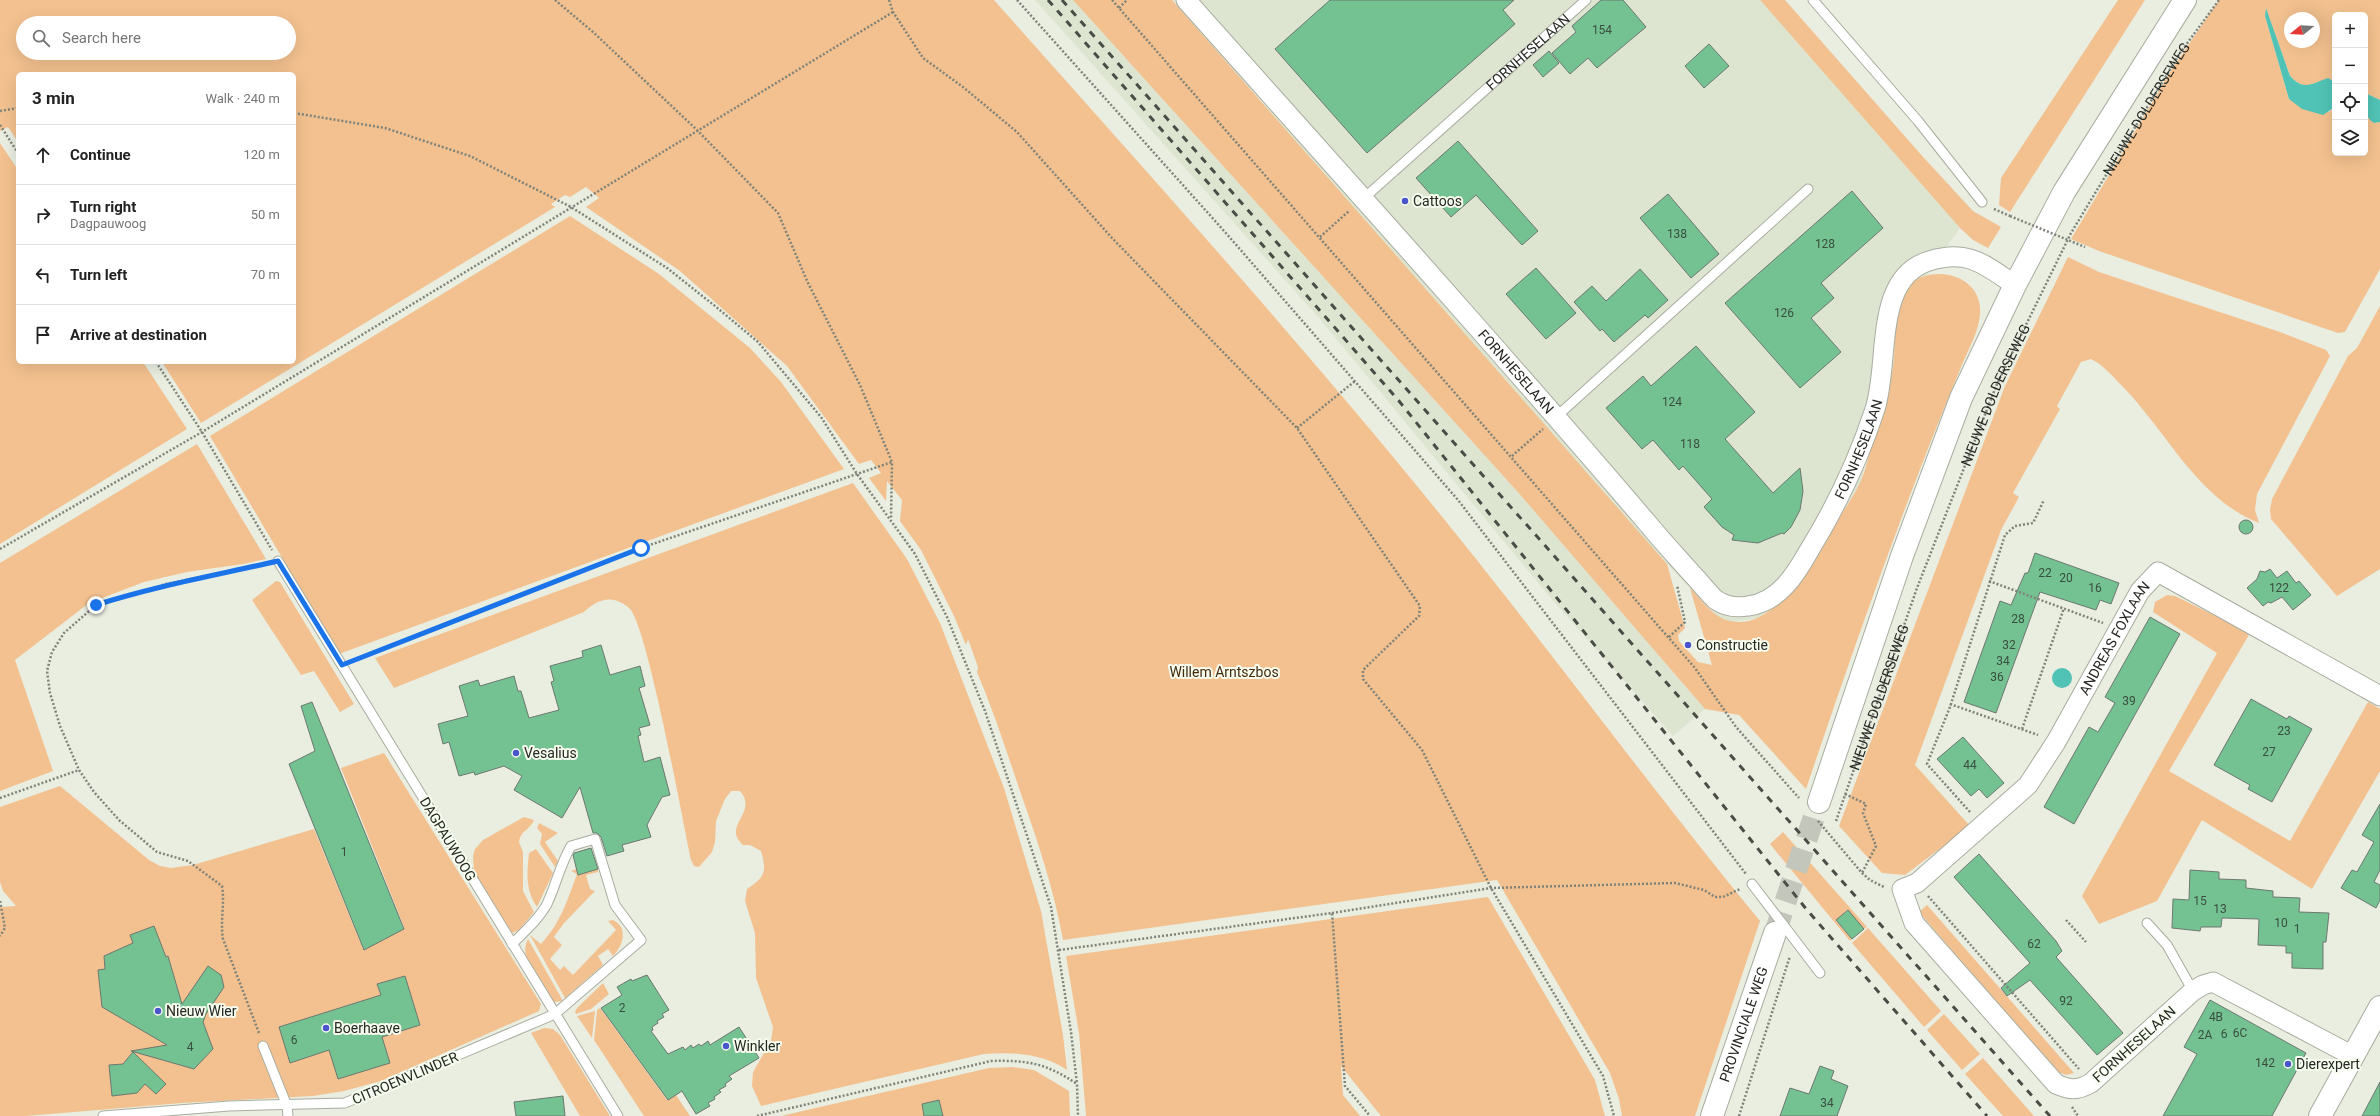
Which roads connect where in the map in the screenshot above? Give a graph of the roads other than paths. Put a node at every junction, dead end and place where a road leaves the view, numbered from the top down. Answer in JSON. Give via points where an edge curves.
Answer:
{"nodes":[{"id":1,"x":1186,"y":0,"type":"edge"},
{"id":2,"x":1586,"y":0,"type":"edge"},
{"id":3,"x":1813,"y":0,"type":"edge"},
{"id":4,"x":2184,"y":0,"type":"edge"},
{"id":5,"x":1808,"y":189,"type":"dead end"},
{"id":6,"x":1363,"y":199,"type":"junction"},
{"id":7,"x":1982,"y":202,"type":"road end"},
{"id":8,"x":2015,"y":285,"type":"junction"},
{"id":9,"x":1556,"y":417,"type":"junction"},
{"id":10,"x":278,"y":561,"type":"road end"},
{"id":11,"x":2380,"y":696,"type":"edge"},
{"id":12,"x":1820,"y":802,"type":"tunnel mouth"},
{"id":13,"x":1752,"y":884,"type":"road end"},
{"id":14,"x":1910,"y":886,"type":"joint"},
{"id":15,"x":2147,"y":923,"type":"dead end"},
{"id":16,"x":1775,"y":933,"type":"tunnel mouth"},
{"id":17,"x":512,"y":944,"type":"junction"},
{"id":18,"x":1820,"y":974,"type":"dead end"},
{"id":19,"x":2193,"y":991,"type":"junction"},
{"id":20,"x":2380,"y":1008,"type":"edge"},
{"id":21,"x":555,"y":1014,"type":"junction"},
{"id":22,"x":263,"y":1046,"type":"road end"},
{"id":23,"x":2353,"y":1056,"type":"junction"},
{"id":24,"x":287,"y":1106,"type":"junction"},
{"id":25,"x":104,"y":1116,"type":"edge"},
{"id":26,"x":288,"y":1116,"type":"edge"},
{"id":27,"x":618,"y":1116,"type":"edge"},
{"id":28,"x":1712,"y":1116,"type":"edge"},
{"id":29,"x":2320,"y":1116,"type":"edge"}],
"edges":[{"from":1,"to":6,"type":"street","name":"FORNHESELAAN"},
{"from":2,"to":6,"type":"lane","name":"FORNHESELAAN"},
{"from":3,"to":7,"type":"lane","via":[[1918,121]]},
{"from":4,"to":8,"type":"main road","name":"NIEUWE DOLDERSEWEG","via":[[2064,192]]},
{"from":5,"to":9,"type":"lane"},
{"from":6,"to":9,"type":"street","name":"FORNHESELAAN"},
{"from":8,"to":9,"type":"street","name":"FORNHESELAAN","via":[[1968,256],[1936,259],[1908,270],[1898,283],[1892,298],[1883,375],[1876,406],[1856,461],[1822,530],[1796,572],[1774,596],[1753,606],[1735,607],[1715,599]]},
{"from":8,"to":12,"type":"main road","name":"NIEUWE DOLDERSEWEG","via":[[1961,398],[1902,556]]},
{"from":10,"to":17,"type":"lane","name":"DAGPAUWOOG"},
{"from":11,"to":14,"type":"street","name":"ANDREAS FOXLAAN","via":[[2158,572],[2140,591],[2056,742],[2028,785]]},
{"from":13,"to":18,"type":"lane"},
{"from":14,"to":19,"type":"street","name":"FORNHESELAAN","via":[[1914,923],[2056,1084],[2071,1090],[2091,1083]]},
{"from":15,"to":19,"type":"lane","via":[[2167,945]]},
{"from":16,"to":28,"type":"main road","name":"PROVINCIALE WEG"},
{"from":17,"to":21,"type":"lane","name":"DAGPAUWOOG"},
{"from":17,"to":21,"type":"lane","name":"CITROENVLINDER","via":[[547,904],[563,860],[571,846],[595,839],[615,905],[641,940]]},
{"from":19,"to":23,"type":"street","name":"FORNHESELAAN","via":[[2214,982]]},
{"from":20,"to":23,"type":"main road"},
{"from":21,"to":24,"type":"lane","name":"CITROENVLINDER","via":[[345,1103]]},
{"from":21,"to":27,"type":"lane","name":"DAGPAUWOOG"},
{"from":22,"to":24,"type":"lane"},
{"from":23,"to":29,"type":"main road"},
{"from":24,"to":25,"type":"lane","name":"CITROENVLINDER","via":[[229,1106]]},
{"from":24,"to":26,"type":"lane"}]}
